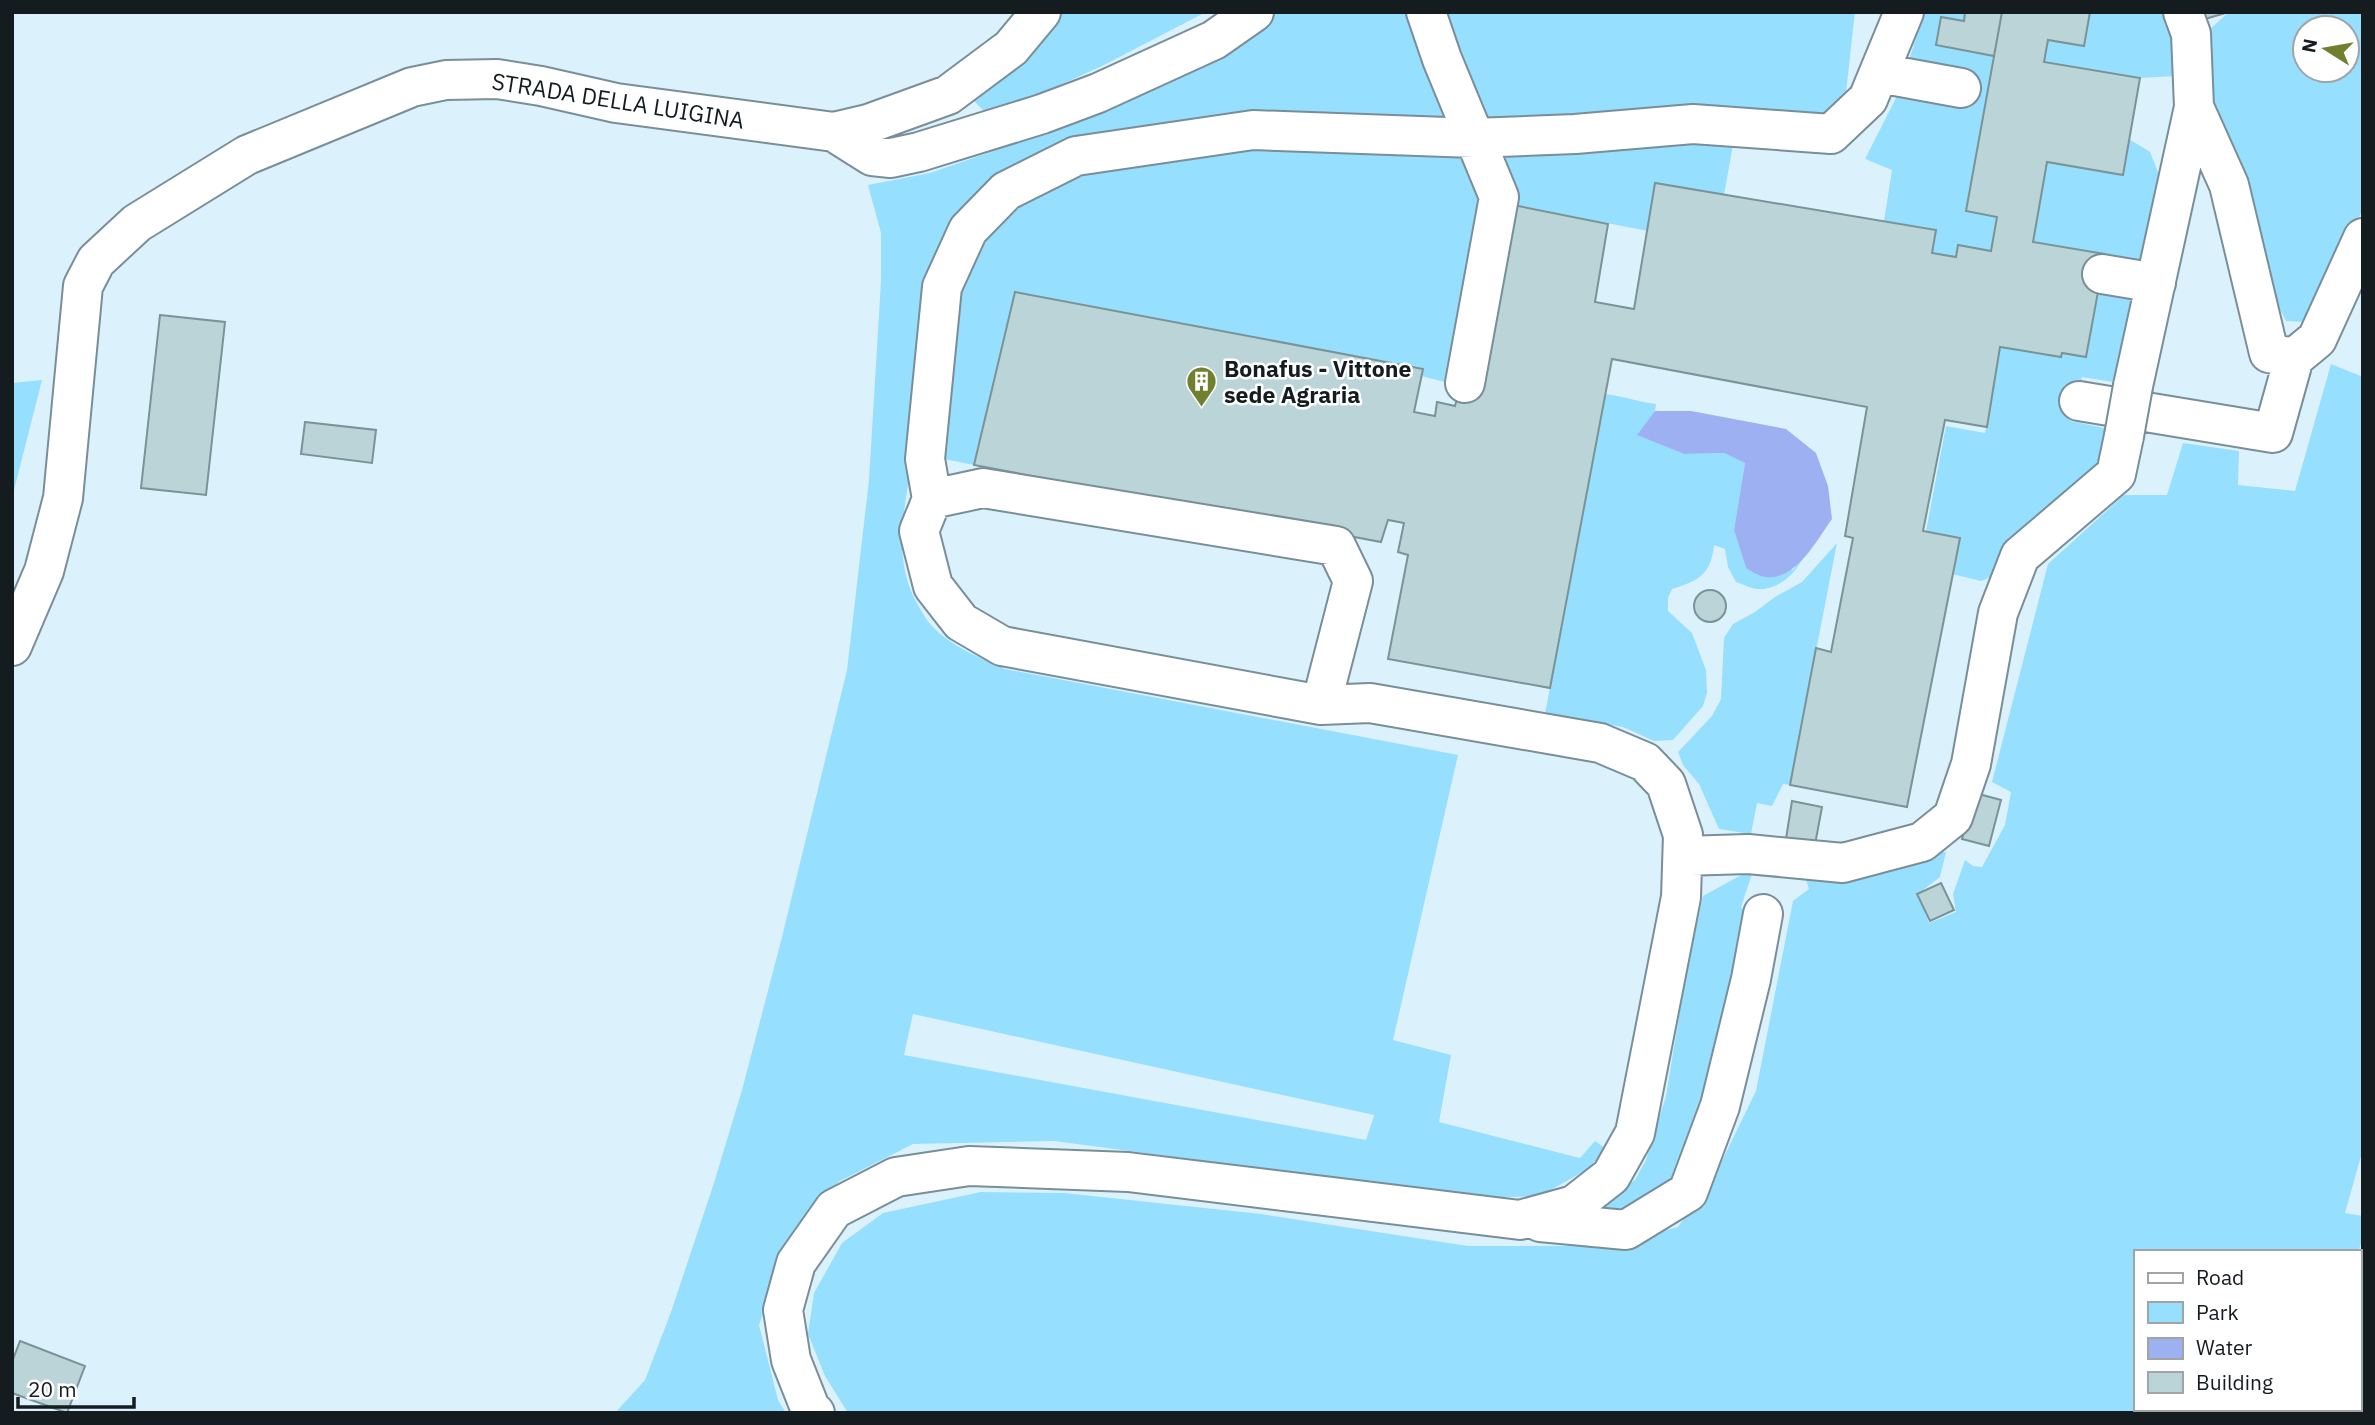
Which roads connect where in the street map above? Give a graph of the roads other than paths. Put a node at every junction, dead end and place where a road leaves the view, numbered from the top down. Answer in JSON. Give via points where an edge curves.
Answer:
{"nodes":[{"id":1,"x":1041,"y":12,"type":"edge"},
{"id":2,"x":1254,"y":12,"type":"edge"},
{"id":3,"x":1426,"y":12,"type":"edge"},
{"id":4,"x":1904,"y":12,"type":"edge"},
{"id":5,"x":2183,"y":12,"type":"edge"},
{"id":6,"x":1879,"y":73,"type":"junction"},
{"id":7,"x":1961,"y":88,"type":"dead end"},
{"id":8,"x":2194,"y":107,"type":"junction"},
{"id":9,"x":834,"y":132,"type":"junction"},
{"id":10,"x":1474,"y":138,"type":"junction"},
{"id":11,"x":2363,"y":238,"type":"edge"},
{"id":12,"x":2102,"y":274,"type":"dead end"},
{"id":13,"x":2155,"y":283,"type":"junction"},
{"id":14,"x":2294,"y":358,"type":"junction"},
{"id":15,"x":1465,"y":383,"type":"dead end"},
{"id":16,"x":2079,"y":401,"type":"dead end"},
{"id":17,"x":932,"y":499,"type":"junction"},
{"id":18,"x":12,"y":646,"type":"edge"},
{"id":19,"x":1321,"y":705,"type":"junction"},
{"id":20,"x":1683,"y":856,"type":"junction"},
{"id":21,"x":1763,"y":914,"type":"dead end"},
{"id":22,"x":1520,"y":1220,"type":"junction"},
{"id":23,"x":815,"y":1413,"type":"edge"}],
"edges":[{"from":1,"to":9,"type":"street","via":[[1011,48],[948,94]]},
{"from":2,"to":9,"type":"street","name":"STRADA DELLA LUIGINA","via":[[1214,40],[1098,93],[919,152],[891,158],[872,156]]},
{"from":3,"to":10,"type":"street"},
{"from":4,"to":6,"type":"street"},
{"from":5,"to":8,"type":"street","via":[[2191,34]]},
{"from":6,"to":7,"type":"street"},
{"from":6,"to":10,"type":"street","via":[[1868,99],[1831,134],[1693,124]]},
{"from":8,"to":13,"type":"street"},
{"from":8,"to":14,"type":"street","via":[[2229,185],[2269,353]]},
{"from":9,"to":18,"type":"street","name":"STRADA DELLA LUIGINA","via":[[616,103],[497,79],[446,80],[412,88],[247,155],[174,199],[112,244],[96,261],[83,286],[63,498],[44,571]]},
{"from":10,"to":15,"type":"street","via":[[1499,197]]},
{"from":10,"to":17,"type":"street","via":[[1253,130],[1076,156],[1006,191],[968,229],[942,287],[925,459]]},
{"from":11,"to":14,"type":"street","via":[[2317,339]]},
{"from":12,"to":13,"type":"street"},
{"from":13,"to":20,"type":"street","bridge":true,"via":[[2116,474],[2020,556],[1998,613],[1971,764],[1953,817],[1922,842],[1843,863],[1748,854]]},
{"from":14,"to":16,"type":"street","via":[[2273,433]]},
{"from":17,"to":19,"type":"street","via":[[919,531],[933,586],[961,622],[1002,646]]},
{"from":17,"to":19,"type":"street","via":[[983,488],[1336,546],[1353,581]]},
{"from":19,"to":20,"type":"street","via":[[1370,703],[1601,743],[1645,762],[1666,784],[1683,835]]},
{"from":20,"to":22,"type":"street","via":[[1681,897],[1635,1133],[1611,1177],[1574,1205]]},
{"from":21,"to":22,"type":"street","via":[[1720,1106],[1688,1192],[1626,1230]]},
{"from":22,"to":23,"type":"street","via":[[1128,1172],[969,1166],[896,1177],[834,1209],[796,1263],[783,1310],[791,1360]]}]}
